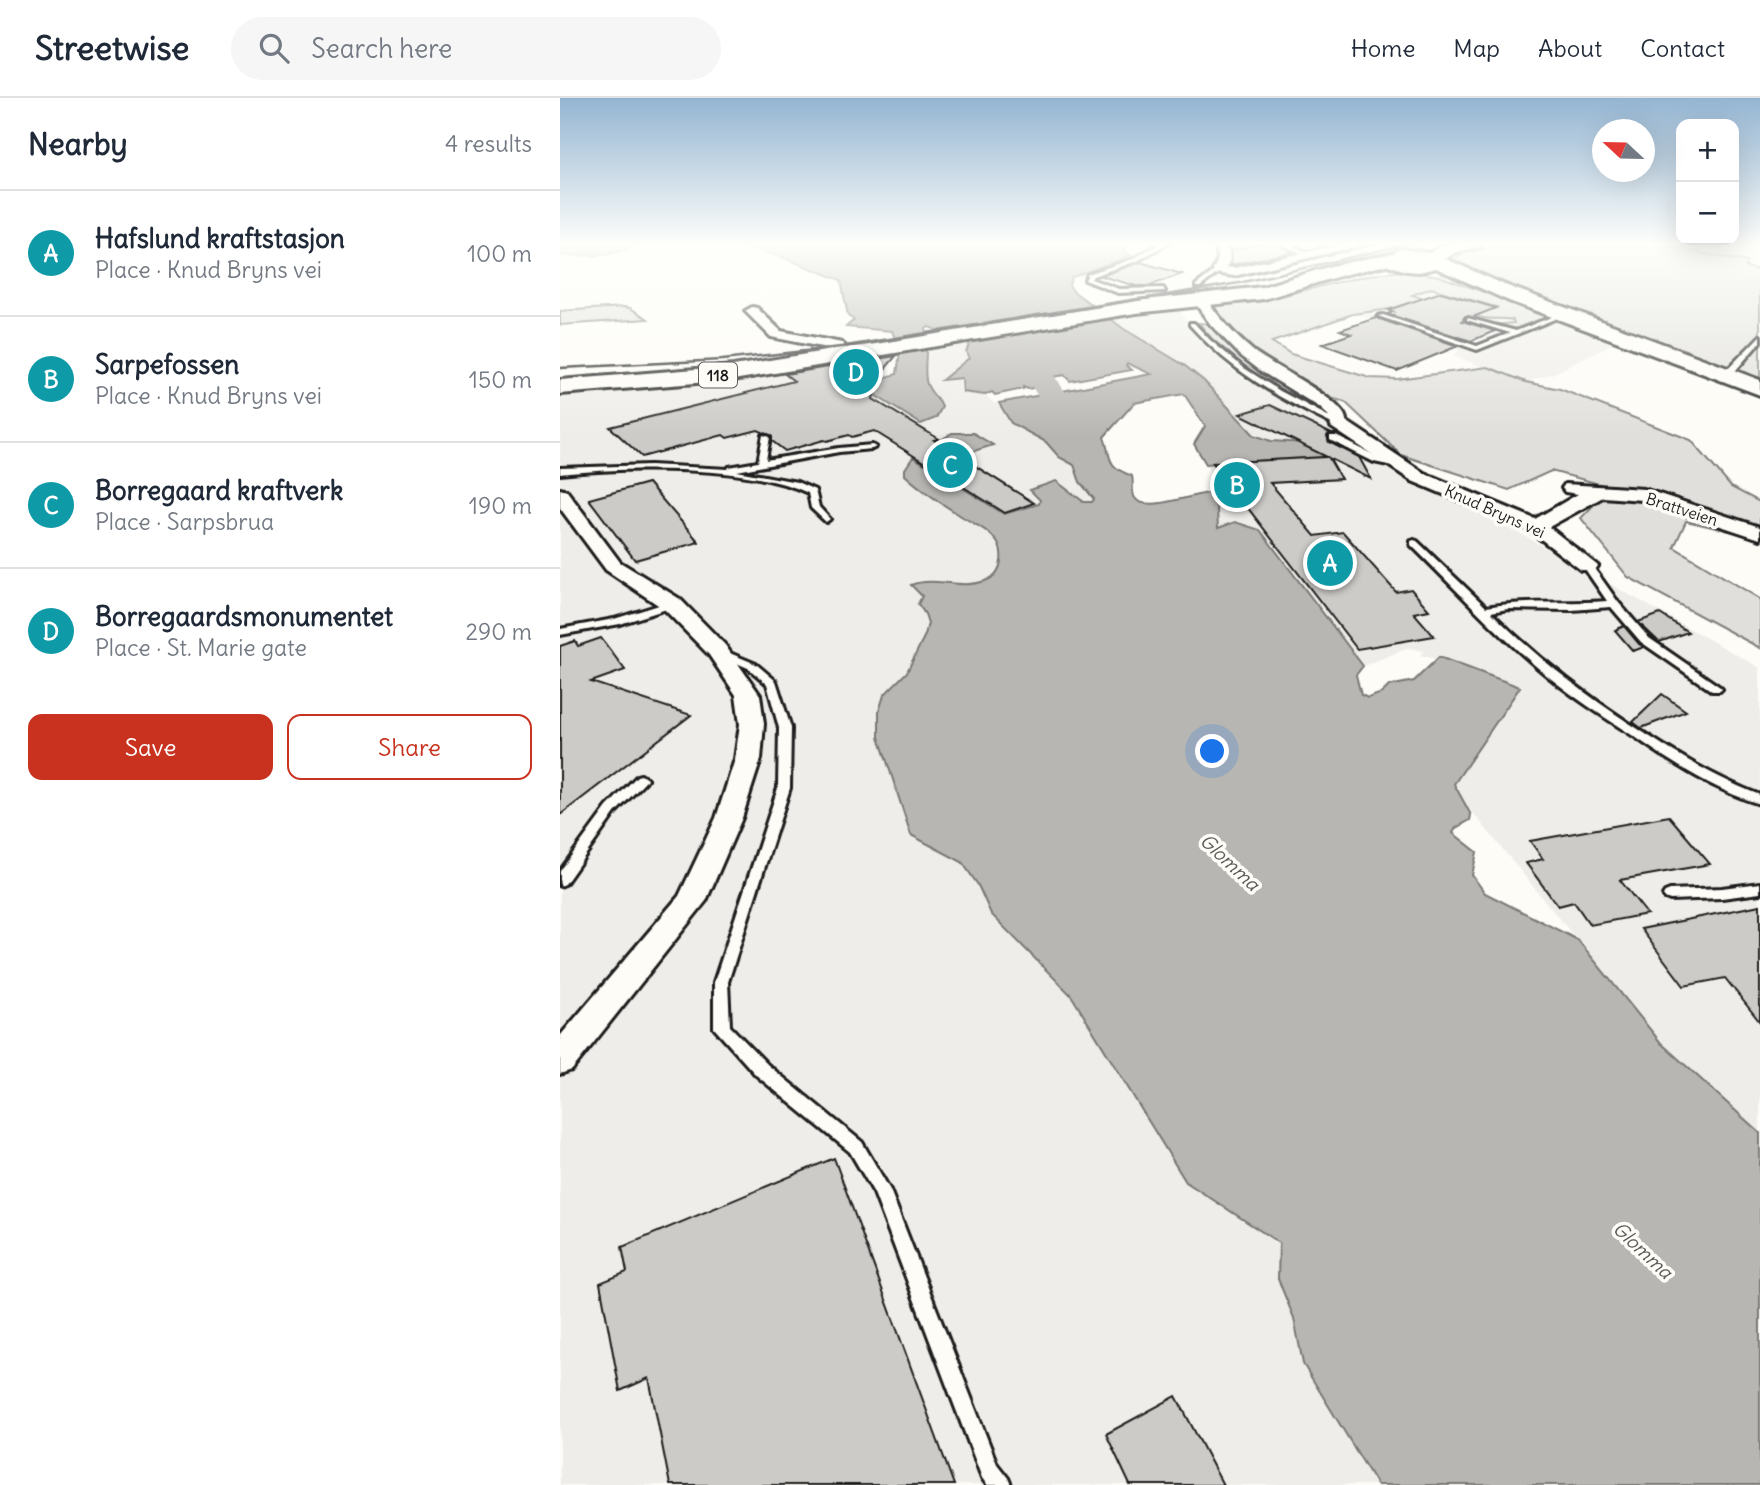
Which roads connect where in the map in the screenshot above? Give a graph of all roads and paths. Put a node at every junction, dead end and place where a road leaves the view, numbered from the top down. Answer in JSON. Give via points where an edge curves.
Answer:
{"nodes":[{"id":1,"x":1137,"y":307,"type":"edge"},
{"id":2,"x":1206,"y":307,"type":"edge"},
{"id":3,"x":1543,"y":307,"type":"edge"},
{"id":4,"x":752,"y":311,"type":"dead end"},
{"id":5,"x":1563,"y":314,"type":"junction"},
{"id":6,"x":1381,"y":316,"type":"dead end"},
{"id":7,"x":1469,"y":319,"type":"dead end"},
{"id":8,"x":1192,"y":324,"type":"dead end"},
{"id":9,"x":1517,"y":333,"type":"junction"},
{"id":10,"x":1760,"y":338,"type":"edge"},
{"id":11,"x":847,"y":355,"type":"junction"},
{"id":12,"x":1727,"y":375,"type":"junction"},
{"id":13,"x":560,"y":387,"type":"edge"},
{"id":14,"x":1760,"y":388,"type":"edge"},
{"id":15,"x":1335,"y":431,"type":"junction"},
{"id":16,"x":766,"y":437,"type":"dead end"},
{"id":17,"x":872,"y":447,"type":"dead end"},
{"id":18,"x":1393,"y":461,"type":"joint"},
{"id":19,"x":762,"y":462,"type":"junction"},
{"id":20,"x":560,"y":471,"type":"edge"},
{"id":21,"x":722,"y":472,"type":"junction"},
{"id":22,"x":1571,"y":488,"type":"dead end"},
{"id":23,"x":1604,"y":491,"type":"junction"},
{"id":24,"x":560,"y":495,"type":"edge"},
{"id":25,"x":825,"y":519,"type":"dead end"},
{"id":26,"x":1536,"y":526,"type":"junction"},
{"id":27,"x":1760,"y":533,"type":"edge"},
{"id":28,"x":1414,"y":542,"type":"dead end"},
{"id":29,"x":1588,"y":566,"type":"joint"},
{"id":30,"x":672,"y":604,"type":"junction"},
{"id":31,"x":1614,"y":604,"type":"junction"},
{"id":32,"x":1483,"y":611,"type":"junction"},
{"id":33,"x":560,"y":632,"type":"edge"},
{"id":34,"x":717,"y":650,"type":"junction"},
{"id":35,"x":1716,"y":689,"type":"dead end"},
{"id":36,"x":641,"y":779,"type":"dead end"},
{"id":37,"x":1760,"y":800,"type":"edge"},
{"id":38,"x":560,"y":881,"type":"edge"},
{"id":39,"x":1760,"y":888,"type":"edge"},
{"id":40,"x":1670,"y":895,"type":"dead end"},
{"id":41,"x":560,"y":1060,"type":"edge"},
{"id":42,"x":1001,"y":1485,"type":"edge"}],
"edges":[{"from":1,"to":11,"type":"main road","number":"118"},
{"from":2,"to":15,"type":"street","via":[[1216,325],[1262,365],[1322,398],[1338,416]]},
{"from":3,"to":5,"type":"main road"},
{"from":4,"to":11,"type":"street","via":[[776,334],[837,346]]},
{"from":5,"to":9,"type":"lane"},
{"from":5,"to":12,"type":"main road"},
{"from":6,"to":9,"type":"lane","via":[[1477,348]]},
{"from":7,"to":9,"type":"lane"},
{"from":8,"to":15,"type":"lane","via":[[1211,347],[1248,377]]},
{"from":10,"to":12,"type":"lane"},
{"from":11,"to":13,"type":"main road","number":"118","via":[[702,377]]},
{"from":12,"to":14,"type":"main road"},
{"from":15,"to":18,"type":"street"},
{"from":16,"to":19,"type":"lane"},
{"from":17,"to":19,"type":"lane"},
{"from":18,"to":26,"type":"street","name":"Knud Bryns vei","via":[[1433,484]]},
{"from":19,"to":21,"type":"lane"},
{"from":20,"to":21,"type":"lane","via":[[626,467]]},
{"from":21,"to":25,"type":"lane","via":[[804,485]]},
{"from":22,"to":23,"type":"street","name":"Brattveien"},
{"from":23,"to":26,"type":"street","name":"Brattveien"},
{"from":23,"to":27,"type":"street","name":"Brattveien","via":[[1644,495]]},
{"from":24,"to":30,"type":"street","via":[[613,566]]},
{"from":26,"to":29,"type":"street","name":"Knud Bryns vei"},
{"from":28,"to":32,"type":"lane"},
{"from":29,"to":31,"type":"lane","name":"Knud Bryns vei"},
{"from":30,"to":33,"type":"lane","via":[[616,622]]},
{"from":30,"to":34,"type":"street"},
{"from":31,"to":32,"type":"lane","via":[[1508,606]]},
{"from":31,"to":35,"type":"lane","name":"Knud Bryns vei","via":[[1645,640]]},
{"from":32,"to":37,"type":"lane","via":[[1574,691],[1688,767]]},
{"from":34,"to":41,"type":"street","via":[[748,695],[752,724],[748,759],[729,818],[691,901]]},
{"from":34,"to":42,"type":"lane","via":[[752,666],[772,683],[785,728],[784,788],[721,982],[722,1028],[762,1070],[856,1147],[881,1190],[989,1471]]},
{"from":36,"to":38,"type":"lane","via":[[611,810]]},
{"from":39,"to":40,"type":"lane"}]}
